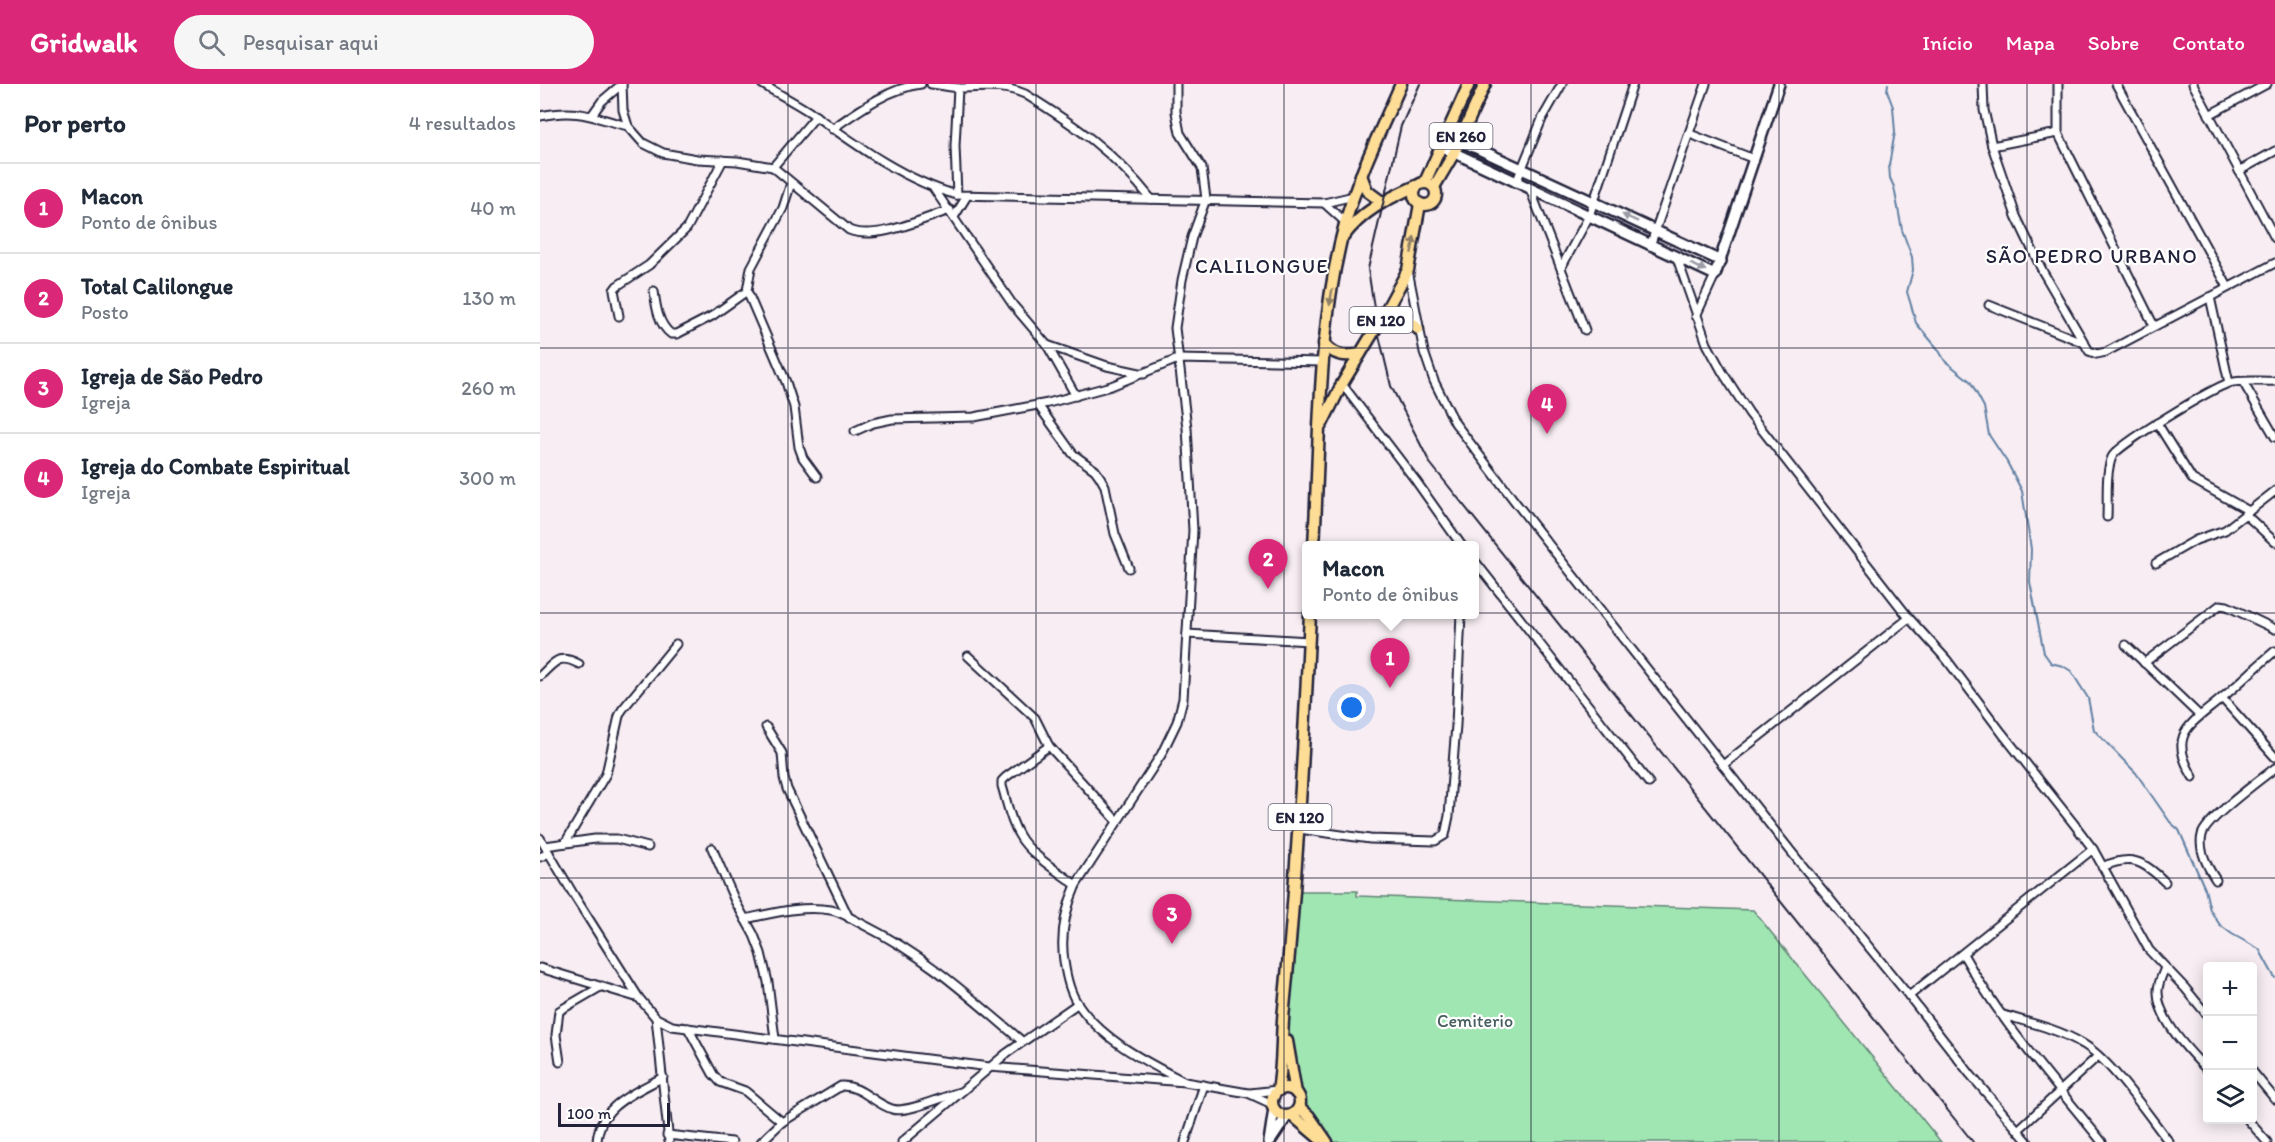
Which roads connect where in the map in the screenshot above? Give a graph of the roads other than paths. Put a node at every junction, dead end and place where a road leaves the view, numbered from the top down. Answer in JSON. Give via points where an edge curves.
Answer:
{"nodes":[{"id":1,"x":762,"y":84,"type":"edge"},
{"id":2,"x":916,"y":84,"type":"edge"},
{"id":3,"x":921,"y":84,"type":"edge"},
{"id":4,"x":931,"y":84,"type":"edge"},
{"id":5,"x":1176,"y":84,"type":"edge"},
{"id":6,"x":1401,"y":84,"type":"edge"},
{"id":7,"x":1469,"y":84,"type":"edge"},
{"id":8,"x":1485,"y":84,"type":"edge"},
{"id":9,"x":1562,"y":84,"type":"edge"},
{"id":10,"x":1633,"y":84,"type":"edge"},
{"id":11,"x":1706,"y":84,"type":"edge"},
{"id":12,"x":1779,"y":84,"type":"edge"},
{"id":13,"x":1983,"y":84,"type":"edge"},
{"id":14,"x":2058,"y":84,"type":"edge"},
{"id":15,"x":2116,"y":84,"type":"edge"},
{"id":16,"x":2193,"y":84,"type":"edge"},
{"id":17,"x":2267,"y":84,"type":"edge"},
{"id":18,"x":958,"y":88,"type":"junction"},
{"id":19,"x":592,"y":115,"type":"junction"},
{"id":20,"x":2209,"y":115,"type":"junction"},
{"id":21,"x":540,"y":116,"type":"edge"},
{"id":22,"x":816,"y":116,"type":"junction"},
{"id":23,"x":627,"y":126,"type":"junction"},
{"id":24,"x":832,"y":129,"type":"junction"},
{"id":25,"x":2058,"y":133,"type":"junction"},
{"id":26,"x":1446,"y":134,"type":"junction"},
{"id":27,"x":1690,"y":134,"type":"junction"},
{"id":28,"x":1459,"y":140,"type":"junction"},
{"id":29,"x":1440,"y":146,"type":"junction"},
{"id":30,"x":1992,"y":146,"type":"junction"},
{"id":31,"x":2275,"y":151,"type":"edge"},
{"id":32,"x":1454,"y":153,"type":"junction"},
{"id":33,"x":1754,"y":159,"type":"junction"},
{"id":34,"x":723,"y":160,"type":"junction"},
{"id":35,"x":773,"y":167,"type":"junction"},
{"id":36,"x":1522,"y":169,"type":"junction"},
{"id":37,"x":2239,"y":171,"type":"junction"},
{"id":38,"x":1361,"y":175,"type":"junction"},
{"id":39,"x":791,"y":183,"type":"junction"},
{"id":40,"x":1516,"y":183,"type":"junction"},
{"id":41,"x":1425,"y":185,"type":"junction"},
{"id":42,"x":934,"y":189,"type":"junction"},
{"id":43,"x":1530,"y":189,"type":"junction"},
{"id":44,"x":957,"y":195,"type":"junction"},
{"id":45,"x":967,"y":196,"type":"junction"},
{"id":46,"x":1354,"y":196,"type":"junction"},
{"id":47,"x":1150,"y":199,"type":"junction"},
{"id":48,"x":1206,"y":199,"type":"junction"},
{"id":49,"x":1324,"y":202,"type":"junction"},
{"id":50,"x":1382,"y":202,"type":"junction"},
{"id":51,"x":1594,"y":202,"type":"junction"},
{"id":52,"x":1420,"y":204,"type":"junction"},
{"id":53,"x":950,"y":210,"type":"junction"},
{"id":54,"x":1588,"y":216,"type":"junction"},
{"id":55,"x":954,"y":217,"type":"junction"},
{"id":56,"x":1345,"y":222,"type":"junction"},
{"id":57,"x":1657,"y":230,"type":"junction"},
{"id":58,"x":2275,"y":238,"type":"edge"},
{"id":59,"x":1341,"y":239,"type":"junction"},
{"id":60,"x":1650,"y":246,"type":"junction"},
{"id":61,"x":1677,"y":258,"type":"junction"},
{"id":62,"x":1721,"y":261,"type":"junction"},
{"id":63,"x":2275,"y":262,"type":"edge"},
{"id":64,"x":1561,"y":268,"type":"junction"},
{"id":65,"x":1408,"y":270,"type":"junction"},
{"id":66,"x":1715,"y":275,"type":"junction"},
{"id":67,"x":2228,"y":287,"type":"junction"},
{"id":68,"x":654,"y":291,"type":"dead end"},
{"id":69,"x":747,"y":291,"type":"junction"},
{"id":70,"x":2210,"y":297,"type":"junction"},
{"id":71,"x":1989,"y":305,"type":"dead end"},
{"id":72,"x":1696,"y":315,"type":"junction"},
{"id":73,"x":619,"y":316,"type":"dead end"},
{"id":74,"x":1382,"y":318,"type":"junction"},
{"id":75,"x":2154,"y":326,"type":"junction"},
{"id":76,"x":1418,"y":329,"type":"junction"},
{"id":77,"x":1585,"y":330,"type":"dead end"},
{"id":78,"x":2082,"y":342,"type":"junction"},
{"id":79,"x":1324,"y":344,"type":"junction"},
{"id":80,"x":1047,"y":345,"type":"junction"},
{"id":81,"x":1360,"y":354,"type":"junction"},
{"id":82,"x":1178,"y":360,"type":"junction"},
{"id":83,"x":1323,"y":362,"type":"junction"},
{"id":84,"x":1144,"y":374,"type":"junction"},
{"id":85,"x":2275,"y":381,"type":"edge"},
{"id":86,"x":2243,"y":382,"type":"junction"},
{"id":87,"x":2229,"y":383,"type":"junction"},
{"id":88,"x":1342,"y":384,"type":"junction"},
{"id":89,"x":1076,"y":396,"type":"junction"},
{"id":90,"x":1038,"y":405,"type":"junction"},
{"id":91,"x":2157,"y":423,"type":"junction"},
{"id":92,"x":1320,"y":427,"type":"junction"},
{"id":93,"x":855,"y":430,"type":"dead end"},
{"id":94,"x":2275,"y":437,"type":"edge"},
{"id":95,"x":817,"y":477,"type":"dead end"},
{"id":96,"x":2275,"y":491,"type":"edge"},
{"id":97,"x":2247,"y":512,"type":"junction"},
{"id":98,"x":2108,"y":517,"type":"dead end"},
{"id":99,"x":1455,"y":536,"type":"junction"},
{"id":100,"x":1314,"y":541,"type":"edge"},
{"id":101,"x":1456,"y":541,"type":"edge"},
{"id":102,"x":1458,"y":541,"type":"edge"},
{"id":103,"x":2275,"y":542,"type":"edge"},
{"id":104,"x":2157,"y":563,"type":"dead end"},
{"id":105,"x":1479,"y":566,"type":"edge"},
{"id":106,"x":1129,"y":568,"type":"dead end"},
{"id":107,"x":1909,"y":618,"type":"junction"},
{"id":108,"x":1310,"y":619,"type":"edge"},
{"id":109,"x":1461,"y":619,"type":"edge"},
{"id":110,"x":2275,"y":629,"type":"edge"},
{"id":111,"x":1187,"y":634,"type":"junction"},
{"id":112,"x":1309,"y":641,"type":"junction"},
{"id":113,"x":676,"y":644,"type":"dead end"},
{"id":114,"x":2126,"y":645,"type":"dead end"},
{"id":115,"x":2275,"y":651,"type":"edge"},
{"id":116,"x":968,"y":656,"type":"dead end"},
{"id":117,"x":2144,"y":663,"type":"junction"},
{"id":118,"x":579,"y":664,"type":"dead end"},
{"id":119,"x":540,"y":676,"type":"edge"},
{"id":120,"x":2222,"y":699,"type":"junction"},
{"id":121,"x":2199,"y":715,"type":"junction"},
{"id":122,"x":766,"y":727,"type":"dead end"},
{"id":123,"x":1049,"y":746,"type":"junction"},
{"id":124,"x":2275,"y":757,"type":"edge"},
{"id":125,"x":1723,"y":765,"type":"junction"},
{"id":126,"x":2275,"y":768,"type":"edge"},
{"id":127,"x":2193,"y":777,"type":"dead end"},
{"id":128,"x":1649,"y":783,"type":"dead end"},
{"id":129,"x":1117,"y":822,"type":"junction"},
{"id":130,"x":1299,"y":829,"type":"junction"},
{"id":131,"x":540,"y":838,"type":"edge"},
{"id":132,"x":565,"y":843,"type":"junction"},
{"id":133,"x":648,"y":847,"type":"dead end"},
{"id":134,"x":712,"y":848,"type":"dead end"},
{"id":135,"x":2093,"y":849,"type":"junction"},
{"id":136,"x":547,"y":850,"type":"junction"},
{"id":137,"x":540,"y":857,"type":"edge"},
{"id":138,"x":2102,"y":867,"type":"junction"},
{"id":139,"x":2216,"y":880,"type":"dead end"},
{"id":140,"x":2165,"y":882,"type":"dead end"},
{"id":141,"x":1076,"y":885,"type":"junction"},
{"id":142,"x":849,"y":918,"type":"junction"},
{"id":143,"x":745,"y":920,"type":"junction"},
{"id":144,"x":1963,"y":954,"type":"junction"},
{"id":145,"x":540,"y":968,"type":"edge"},
{"id":146,"x":2165,"y":968,"type":"junction"},
{"id":147,"x":602,"y":986,"type":"junction"},
{"id":148,"x":1910,"y":996,"type":"junction"},
{"id":149,"x":639,"y":998,"type":"junction"},
{"id":150,"x":1077,"y":1004,"type":"junction"},
{"id":151,"x":2203,"y":1010,"type":"edge"},
{"id":152,"x":2000,"y":1014,"type":"junction"},
{"id":153,"x":656,"y":1018,"type":"junction"},
{"id":154,"x":1283,"y":1020,"type":"junction"},
{"id":155,"x":688,"y":1028,"type":"junction"},
{"id":156,"x":775,"y":1039,"type":"junction"},
{"id":157,"x":1023,"y":1042,"type":"junction"},
{"id":158,"x":2098,"y":1056,"type":"junction"},
{"id":159,"x":560,"y":1062,"type":"dead end"},
{"id":160,"x":989,"y":1067,"type":"junction"},
{"id":161,"x":2207,"y":1070,"type":"edge"},
{"id":162,"x":2257,"y":1076,"type":"edge"},
{"id":163,"x":663,"y":1077,"type":"junction"},
{"id":164,"x":1185,"y":1082,"type":"junction"},
{"id":165,"x":1204,"y":1086,"type":"junction"},
{"id":166,"x":1278,"y":1090,"type":"junction"},
{"id":167,"x":960,"y":1092,"type":"junction"},
{"id":168,"x":2061,"y":1092,"type":"junction"},
{"id":169,"x":1248,"y":1093,"type":"junction"},
{"id":170,"x":1296,"y":1093,"type":"junction"},
{"id":171,"x":2275,"y":1099,"type":"edge"},
{"id":172,"x":1273,"y":1106,"type":"junction"},
{"id":173,"x":1292,"y":1113,"type":"junction"},
{"id":174,"x":782,"y":1122,"type":"junction"},
{"id":175,"x":2252,"y":1124,"type":"edge"},
{"id":176,"x":2018,"y":1130,"type":"junction"},
{"id":177,"x":668,"y":1138,"type":"edge"},
{"id":178,"x":904,"y":1140,"type":"edge"},
{"id":179,"x":597,"y":1142,"type":"edge"},
{"id":180,"x":732,"y":1142,"type":"edge"},
{"id":181,"x":761,"y":1142,"type":"edge"},
{"id":182,"x":914,"y":1142,"type":"edge"},
{"id":183,"x":1185,"y":1142,"type":"edge"},
{"id":184,"x":1270,"y":1142,"type":"edge"},
{"id":185,"x":1325,"y":1142,"type":"edge"},
{"id":186,"x":2028,"y":1142,"type":"edge"},
{"id":187,"x":2102,"y":1142,"type":"edge"},
{"id":188,"x":2169,"y":1142,"type":"edge"},
{"id":189,"x":2267,"y":1142,"type":"edge"}],
"edges":[{"from":1,"to":22,"type":"street"},
{"from":2,"to":3,"type":"street"},
{"from":2,"to":24,"type":"street","via":[[870,104]]},
{"from":4,"to":18,"type":"street"},
{"from":5,"to":48,"type":"street","via":[[1180,133],[1202,168]]},
{"from":6,"to":38,"type":"main road","number":"EN 120"},
{"from":7,"to":26,"type":"main road","number":"EN 260"},
{"from":8,"to":28,"type":"main road","number":"EN 260"},
{"from":9,"to":36,"type":"street"},
{"from":10,"to":51,"type":"street"},
{"from":11,"to":27,"type":"street"},
{"from":12,"to":33,"type":"street"},
{"from":13,"to":30,"type":"street"},
{"from":14,"to":25,"type":"street"},
{"from":15,"to":67,"type":"street"},
{"from":16,"to":20,"type":"street"},
{"from":17,"to":20,"type":"street"},
{"from":18,"to":44,"type":"street"},
{"from":18,"to":47,"type":"street","via":[[996,86],[1025,94],[1101,146]]},
{"from":19,"to":21,"type":"street","via":[[567,112]]},
{"from":19,"to":23,"type":"street"},
{"from":19,"to":23,"type":"street","via":[[622,84]]},
{"from":20,"to":37,"type":"street"},
{"from":22,"to":24,"type":"street"},
{"from":22,"to":35,"type":"street"},
{"from":23,"to":34,"type":"street","via":[[644,143],[663,153]]},
{"from":24,"to":42,"type":"street"},
{"from":25,"to":30,"type":"street"},
{"from":25,"to":75,"type":"street"},
{"from":26,"to":28,"type":"street"},
{"from":26,"to":29,"type":"main road","number":"EN 260"},
{"from":27,"to":33,"type":"street"},
{"from":27,"to":57,"type":"street"},
{"from":28,"to":32,"type":"main road","number":"EN 260"},
{"from":28,"to":36,"type":"street"},
{"from":29,"to":32,"type":"street"},
{"from":29,"to":41,"type":"main road","number":"EN 260"},
{"from":30,"to":78,"type":"street","via":[[2016,216]]},
{"from":31,"to":37,"type":"street"},
{"from":32,"to":40,"type":"street"},
{"from":32,"to":41,"type":"main road","number":"EN 260"},
{"from":33,"to":62,"type":"street"},
{"from":34,"to":35,"type":"street"},
{"from":34,"to":73,"type":"street","via":[[687,228],[649,265],[614,290]]},
{"from":35,"to":39,"type":"street"},
{"from":36,"to":40,"type":"street"},
{"from":36,"to":51,"type":"street"},
{"from":37,"to":58,"type":"street"},
{"from":38,"to":46,"type":"main road","number":"EN 120"},
{"from":38,"to":50,"type":"main road","via":[[1367,191]]},
{"from":39,"to":53,"type":"street","via":[[849,230],[864,234]]},
{"from":39,"to":69,"type":"street","via":[[783,208],[751,268]]},
{"from":40,"to":43,"type":"street"},
{"from":41,"to":50,"type":"main road"},
{"from":41,"to":52,"type":"main road","number":"EN 120","via":[[1413,196]]},
{"from":41,"to":52,"type":"main road","number":"EN 120","via":[[1436,194],[1434,201]]},
{"from":42,"to":44,"type":"street"},
{"from":42,"to":53,"type":"street"},
{"from":43,"to":54,"type":"street"},
{"from":43,"to":64,"type":"street"},
{"from":44,"to":45,"type":"street"},
{"from":45,"to":47,"type":"street"},
{"from":45,"to":55,"type":"street"},
{"from":46,"to":49,"type":"street"},
{"from":46,"to":56,"type":"main road","number":"EN 120"},
{"from":47,"to":48,"type":"street"},
{"from":48,"to":49,"type":"street"},
{"from":48,"to":82,"type":"street","via":[[1182,280],[1175,328]]},
{"from":49,"to":56,"type":"street"},
{"from":50,"to":59,"type":"main road"},
{"from":51,"to":54,"type":"street"},
{"from":57,"to":51,"type":"street","one_way":true},
{"from":65,"to":52,"type":"main road","number":"EN 120","one_way":true},
{"from":53,"to":55,"type":"street"},
{"from":54,"to":60,"type":"street"},
{"from":54,"to":64,"type":"street"},
{"from":55,"to":80,"type":"street","via":[[1013,305]]},
{"from":56,"to":59,"type":"main road","number":"EN 120"},
{"from":57,"to":60,"type":"street"},
{"from":57,"to":62,"type":"street"},
{"from":59,"to":79,"type":"main road","number":"EN 120","one_way":true},
{"from":60,"to":61,"type":"street"},
{"from":61,"to":66,"type":"street","one_way":true},
{"from":61,"to":72,"type":"street"},
{"from":62,"to":66,"type":"street"},
{"from":63,"to":67,"type":"street"},
{"from":64,"to":77,"type":"street"},
{"from":65,"to":74,"type":"main road","number":"EN 120"},
{"from":65,"to":76,"type":"street"},
{"from":66,"to":72,"type":"street"},
{"from":67,"to":70,"type":"street"},
{"from":68,"to":69,"type":"street","via":[[658,314],[671,334],[711,316]]},
{"from":69,"to":95,"type":"street","via":[[786,382],[803,458]]},
{"from":70,"to":75,"type":"street"},
{"from":70,"to":87,"type":"street"},
{"from":71,"to":78,"type":"street"},
{"from":72,"to":107,"type":"street","via":[[1707,344],[1749,413]]},
{"from":74,"to":76,"type":"main road","via":[[1400,317]]},
{"from":74,"to":81,"type":"main road","number":"EN 120"},
{"from":75,"to":78,"type":"street","via":[[2106,352],[2089,351]]},
{"from":76,"to":125,"type":"street","via":[[1434,381],[1455,423]]},
{"from":79,"to":81,"type":"main road","via":[[1341,356]]},
{"from":79,"to":83,"type":"main road","number":"EN 120"},
{"from":80,"to":84,"type":"street"},
{"from":80,"to":89,"type":"street"},
{"from":81,"to":88,"type":"main road","number":"EN 120"},
{"from":82,"to":83,"type":"street"},
{"from":82,"to":84,"type":"street"},
{"from":82,"to":111,"type":"street","via":[[1193,520]]},
{"from":83,"to":92,"type":"main road","number":"EN 120"},
{"from":84,"to":89,"type":"street"},
{"from":85,"to":86,"type":"street"},
{"from":86,"to":87,"type":"street"},
{"from":86,"to":94,"type":"street"},
{"from":87,"to":91,"type":"street"},
{"from":88,"to":92,"type":"main road","number":"EN 120"},
{"from":88,"to":99,"type":"street"},
{"from":89,"to":90,"type":"street"},
{"from":90,"to":93,"type":"street","via":[[974,417],[892,419]]},
{"from":90,"to":106,"type":"street","via":[[1073,454],[1100,477],[1114,534]]},
{"from":91,"to":97,"type":"street","via":[[2192,479]]},
{"from":91,"to":98,"type":"street","via":[[2112,456]]},
{"from":92,"to":100,"type":"main road","number":"EN 120"},
{"from":96,"to":97,"type":"street"},
{"from":97,"to":103,"type":"street"},
{"from":97,"to":104,"type":"street","via":[[2225,530],[2196,540]]},
{"from":99,"to":101,"type":"street"},
{"from":99,"to":102,"type":"street"},
{"from":105,"to":128,"type":"street"},
{"from":107,"to":125,"type":"street"},
{"from":107,"to":135,"type":"street","via":[[1947,660]]},
{"from":108,"to":112,"type":"main road","number":"EN 120"},
{"from":109,"to":130,"type":"street","via":[[1445,835],[1436,841]]},
{"from":110,"to":117,"type":"street","via":[[2220,605]]},
{"from":111,"to":112,"type":"street"},
{"from":111,"to":129,"type":"street","via":[[1183,699],[1177,722],[1161,756]]},
{"from":112,"to":130,"type":"main road","number":"EN 120"},
{"from":113,"to":132,"type":"street","via":[[618,716],[606,774]]},
{"from":114,"to":117,"type":"street"},
{"from":115,"to":120,"type":"street"},
{"from":116,"to":123,"type":"street","via":[[1035,718]]},
{"from":117,"to":121,"type":"street"},
{"from":118,"to":119,"type":"street","via":[[560,658]]},
{"from":120,"to":121,"type":"street"},
{"from":120,"to":124,"type":"street"},
{"from":121,"to":127,"type":"street","via":[[2181,744]]},
{"from":122,"to":142,"type":"street","via":[[782,753],[787,789]]},
{"from":123,"to":129,"type":"street"},
{"from":123,"to":141,"type":"street","via":[[1006,777],[1002,786],[1019,837]]},
{"from":125,"to":148,"type":"street"},
{"from":126,"to":139,"type":"street","via":[[2202,833],[2203,853]]},
{"from":129,"to":141,"type":"street"},
{"from":130,"to":154,"type":"main road","number":"EN 120"},
{"from":131,"to":136,"type":"street"},
{"from":132,"to":133,"type":"street","via":[[617,839]]},
{"from":132,"to":136,"type":"street"},
{"from":134,"to":143,"type":"street"},
{"from":135,"to":138,"type":"street"},
{"from":135,"to":144,"type":"street"},
{"from":136,"to":137,"type":"street"},
{"from":136,"to":149,"type":"street"},
{"from":138,"to":140,"type":"street","via":[[2130,860],[2146,864]]},
{"from":138,"to":146,"type":"street","via":[[2143,941]]},
{"from":141,"to":150,"type":"street","via":[[1063,924],[1063,951],[1067,978]]},
{"from":142,"to":143,"type":"street","via":[[834,910],[811,907]]},
{"from":142,"to":157,"type":"street","via":[[928,962]]},
{"from":143,"to":156,"type":"street","via":[[761,953]]},
{"from":144,"to":148,"type":"street"},
{"from":144,"to":152,"type":"street"},
{"from":145,"to":147,"type":"street"},
{"from":146,"to":151,"type":"street"},
{"from":146,"to":161,"type":"street","via":[[2157,992],[2160,1006],[2170,1026]]},
{"from":147,"to":149,"type":"street"},
{"from":147,"to":159,"type":"street","via":[[559,1011],[556,1035]]},
{"from":148,"to":176,"type":"street"},
{"from":149,"to":153,"type":"street"},
{"from":150,"to":157,"type":"street"},
{"from":150,"to":164,"type":"street","via":[[1120,1045]]},
{"from":152,"to":158,"type":"street","via":[[2084,1044]]},
{"from":152,"to":168,"type":"street"},
{"from":153,"to":155,"type":"street"},
{"from":153,"to":163,"type":"street"},
{"from":154,"to":166,"type":"main road","number":"EN 120"},
{"from":154,"to":170,"type":"main road","number":"EN 120"},
{"from":155,"to":156,"type":"street"},
{"from":155,"to":174,"type":"street","via":[[720,1082],[745,1091]]},
{"from":156,"to":160,"type":"street"},
{"from":157,"to":160,"type":"street"},
{"from":158,"to":168,"type":"street"},
{"from":158,"to":188,"type":"street"},
{"from":160,"to":164,"type":"street"},
{"from":160,"to":167,"type":"street"},
{"from":162,"to":171,"type":"street"},
{"from":163,"to":177,"type":"street"},
{"from":163,"to":179,"type":"street","via":[[611,1108],[603,1119]]},
{"from":164,"to":165,"type":"street"},
{"from":165,"to":169,"type":"street"},
{"from":165,"to":183,"type":"street"},
{"from":166,"to":169,"type":"street"},
{"from":166,"to":170,"type":"main road","via":[[1288,1088]]},
{"from":166,"to":172,"type":"main road","number":"EN 120","via":[[1272,1099]]},
{"from":167,"to":174,"type":"street","via":[[902,1111],[892,1110],[852,1086],[841,1086]]},
{"from":167,"to":178,"type":"street"},
{"from":168,"to":176,"type":"street"},
{"from":168,"to":187,"type":"street"},
{"from":169,"to":172,"type":"street"},
{"from":170,"to":173,"type":"main road","number":"EN 120","via":[[1299,1097]]},
{"from":172,"to":173,"type":"main road","via":[[1279,1114]]},
{"from":172,"to":184,"type":"street"},
{"from":173,"to":184,"type":"street"},
{"from":173,"to":185,"type":"main road"},
{"from":174,"to":181,"type":"street"},
{"from":175,"to":189,"type":"street"},
{"from":176,"to":186,"type":"street"},
{"from":177,"to":180,"type":"street"},
{"from":178,"to":182,"type":"street"}]}
